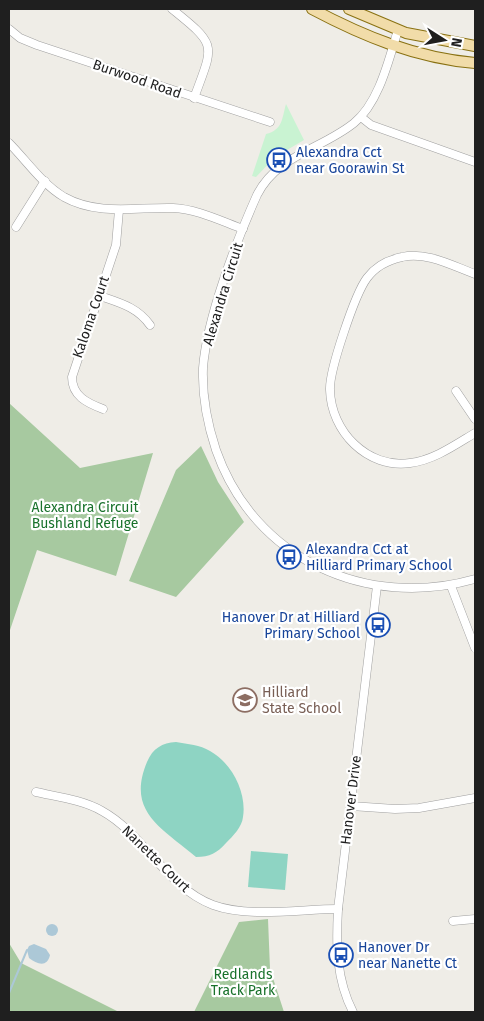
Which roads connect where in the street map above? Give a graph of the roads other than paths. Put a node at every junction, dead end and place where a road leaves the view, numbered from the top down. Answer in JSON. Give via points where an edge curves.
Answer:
{"nodes":[{"id":1,"x":172,"y":9,"type":"edge"},
{"id":2,"x":312,"y":9,"type":"edge"},
{"id":3,"x":349,"y":9,"type":"edge"},
{"id":4,"x":9,"y":29,"type":"edge"},
{"id":5,"x":398,"y":30,"type":"junction"},
{"id":6,"x":393,"y":46,"type":"junction"},
{"id":7,"x":475,"y":46,"type":"edge"},
{"id":8,"x":475,"y":63,"type":"edge"},
{"id":9,"x":194,"y":98,"type":"junction"},
{"id":10,"x":361,"y":117,"type":"junction"},
{"id":11,"x":270,"y":122,"type":"dead end"},
{"id":12,"x":9,"y":143,"type":"edge"},
{"id":13,"x":475,"y":162,"type":"edge"},
{"id":14,"x":45,"y":181,"type":"junction"},
{"id":15,"x":119,"y":210,"type":"junction"},
{"id":16,"x":16,"y":227,"type":"dead end"},
{"id":17,"x":243,"y":228,"type":"junction"},
{"id":18,"x":475,"y":274,"type":"edge"},
{"id":19,"x":100,"y":296,"type":"junction"},
{"id":20,"x":150,"y":325,"type":"dead end"},
{"id":21,"x":456,"y":391,"type":"dead end"},
{"id":22,"x":103,"y":409,"type":"dead end"},
{"id":23,"x":475,"y":419,"type":"edge"},
{"id":24,"x":475,"y":433,"type":"edge"},
{"id":25,"x":475,"y":579,"type":"edge"},
{"id":26,"x":377,"y":586,"type":"junction"},
{"id":27,"x":451,"y":586,"type":"junction"},
{"id":28,"x":475,"y":648,"type":"edge"},
{"id":29,"x":36,"y":792,"type":"dead end"},
{"id":30,"x":475,"y":798,"type":"edge"},
{"id":31,"x":351,"y":806,"type":"junction"},
{"id":32,"x":338,"y":909,"type":"junction"},
{"id":33,"x":475,"y":919,"type":"edge"},
{"id":34,"x":453,"y":921,"type":"dead end"},
{"id":35,"x":352,"y":1012,"type":"edge"}],
"edges":[{"from":1,"to":9,"type":"street","via":[[200,31],[207,42],[208,62]]},
{"from":2,"to":6,"type":"main road"},
{"from":3,"to":5,"type":"main road"},
{"from":4,"to":9,"type":"street","name":"Burwood Road","via":[[37,45]]},
{"from":5,"to":6,"type":"street","name":"Alexandra Circuit"},
{"from":5,"to":7,"type":"main road"},
{"from":6,"to":8,"type":"main road"},
{"from":6,"to":10,"type":"street","name":"Alexandra Circuit","via":[[375,95]]},
{"from":9,"to":11,"type":"street","name":"Burwood Road"},
{"from":10,"to":13,"type":"street","via":[[370,125]]},
{"from":10,"to":17,"type":"street","name":"Alexandra Circuit","via":[[281,166],[260,189]]},
{"from":12,"to":14,"type":"street"},
{"from":14,"to":15,"type":"street","via":[[62,196],[78,203]]},
{"from":14,"to":16,"type":"street"},
{"from":15,"to":17,"type":"street","via":[[187,210]]},
{"from":15,"to":19,"type":"street","name":"Kaloma Court","via":[[116,245]]},
{"from":17,"to":26,"type":"street","name":"Alexandra Circuit","via":[[212,322],[203,369],[207,421],[220,462],[249,512],[284,546],[344,578]]},
{"from":18,"to":24,"type":"street","via":[[416,256],[403,256],[376,269],[358,294],[329,388],[339,427],[358,449],[374,458],[410,463],[436,456]]},
{"from":19,"to":20,"type":"street","via":[[133,307]]},
{"from":19,"to":22,"type":"street","name":"Kaloma Court","via":[[74,367],[72,385],[82,399]]},
{"from":21,"to":23,"type":"street"},
{"from":25,"to":27,"type":"street","name":"Alexandra Circuit"},
{"from":26,"to":27,"type":"street","name":"Alexandra Circuit","via":[[413,589]]},
{"from":26,"to":31,"type":"street","name":"Hanover Drive"},
{"from":27,"to":28,"type":"street"},
{"from":29,"to":32,"type":"street","name":"Nanette Court","via":[[102,811],[184,887],[212,905],[239,910]]},
{"from":30,"to":31,"type":"street","via":[[419,808]]},
{"from":31,"to":32,"type":"street","name":"Hanover Drive"},
{"from":32,"to":35,"type":"street","name":"Hanover Drive","via":[[336,952],[341,981]]},
{"from":33,"to":34,"type":"street"}]}
